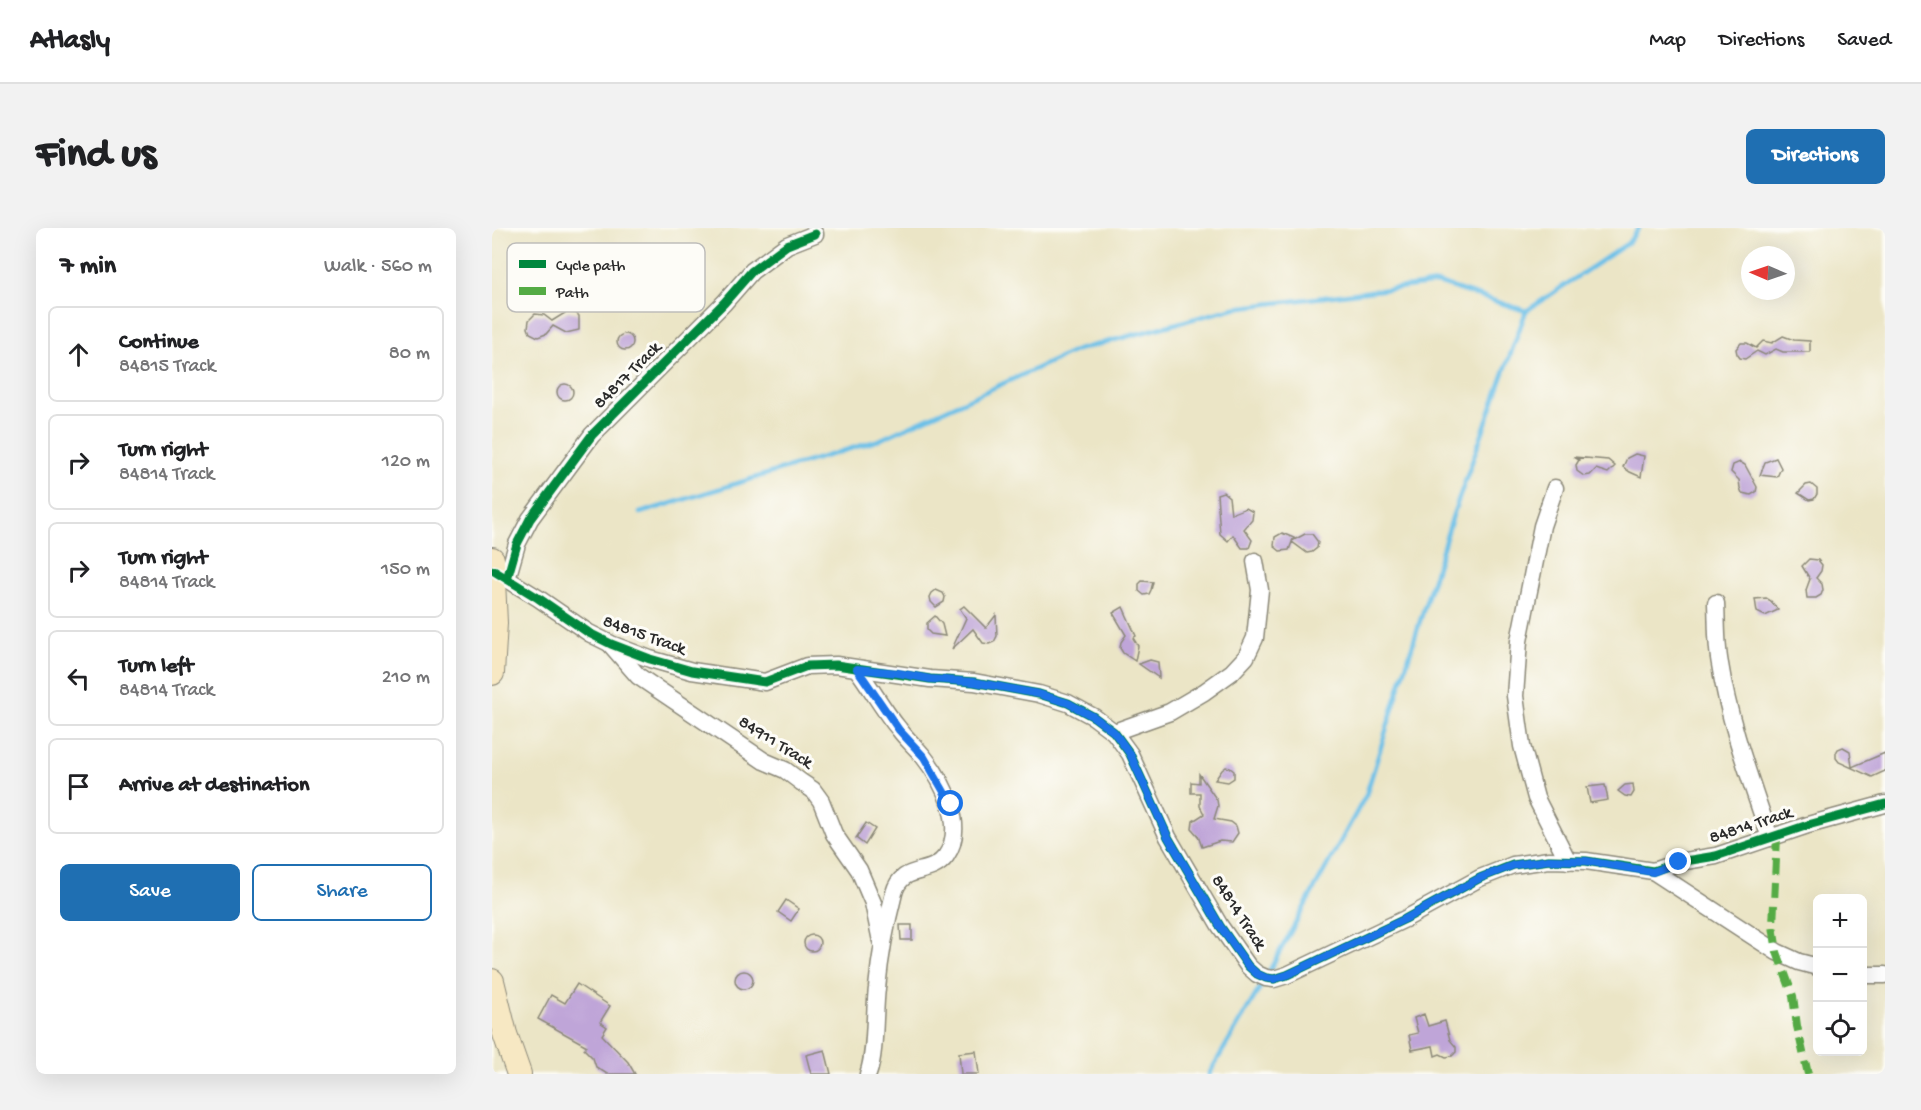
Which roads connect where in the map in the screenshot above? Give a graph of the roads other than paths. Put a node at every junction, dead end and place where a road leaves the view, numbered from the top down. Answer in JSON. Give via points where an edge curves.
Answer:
{"nodes":[{"id":1,"x":815,"y":234,"type":"dead end"},
{"id":2,"x":1555,"y":488,"type":"dead end"},
{"id":3,"x":1255,"y":561,"type":"dead end"},
{"id":4,"x":498,"y":570,"type":"edge"},
{"id":5,"x":1716,"y":603,"type":"dead end"},
{"id":6,"x":611,"y":644,"type":"junction"},
{"id":7,"x":857,"y":669,"type":"junction"},
{"id":8,"x":492,"y":674,"type":"edge"},
{"id":9,"x":765,"y":682,"type":"joint"},
{"id":10,"x":1114,"y":732,"type":"junction"},
{"id":11,"x":1885,"y":804,"type":"edge"},
{"id":12,"x":1770,"y":838,"type":"junction"},
{"id":13,"x":1568,"y":861,"type":"junction"},
{"id":14,"x":1653,"y":872,"type":"junction"},
{"id":15,"x":882,"y":946,"type":"junction"},
{"id":16,"x":1813,"y":966,"type":"edge"},
{"id":17,"x":1867,"y":975,"type":"edge"},
{"id":18,"x":1885,"y":975,"type":"edge"},
{"id":19,"x":492,"y":981,"type":"edge"},
{"id":20,"x":869,"y":1072,"type":"edge"},
{"id":21,"x":519,"y":1074,"type":"edge"}],
"edges":[{"from":1,"to":4,"type":"street","name":"84817 Track","via":[[787,245],[752,272],[592,435]]},
{"from":2,"to":13,"type":"street","via":[[1542,526],[1519,641],[1515,696],[1522,746],[1536,798]]},
{"from":3,"to":10,"type":"street","via":[[1260,590],[1255,638],[1246,657],[1232,672],[1170,712]]},
{"from":4,"to":6,"type":"street","name":"84815 Track","via":[[570,622]]},
{"from":4,"to":8,"type":"street"},
{"from":5,"to":12,"type":"street","via":[[1719,662],[1729,706]]},
{"from":6,"to":9,"type":"street","name":"84815 Track","via":[[692,671]]},
{"from":6,"to":15,"type":"street","name":"84911 Track","via":[[638,676],[813,790],[834,834],[859,870],[873,903]]},
{"from":7,"to":9,"type":"street","name":"84814 Track","via":[[807,666]]},
{"from":7,"to":10,"type":"street","name":"84814 Track","via":[[974,682],[1039,694],[1068,703]]},
{"from":7,"to":15,"type":"street","via":[[899,730],[924,757],[951,804],[954,822],[950,851],[942,862],[899,881]]},
{"from":10,"to":13,"type":"street","name":"84814 Track","via":[[1130,754],[1168,837],[1220,926],[1248,966],[1266,978],[1287,975],[1480,878],[1514,865]]},
{"from":11,"to":12,"type":"street","name":"84814 Track"},
{"from":12,"to":14,"type":"street","name":"84814 Track"},
{"from":13,"to":14,"type":"street","name":"84814 Track"},
{"from":14,"to":16,"type":"street","via":[[1777,952]]},
{"from":15,"to":20,"type":"street"},
{"from":17,"to":18,"type":"street"},
{"from":19,"to":21,"type":"street","via":[[504,1034]]}]}
